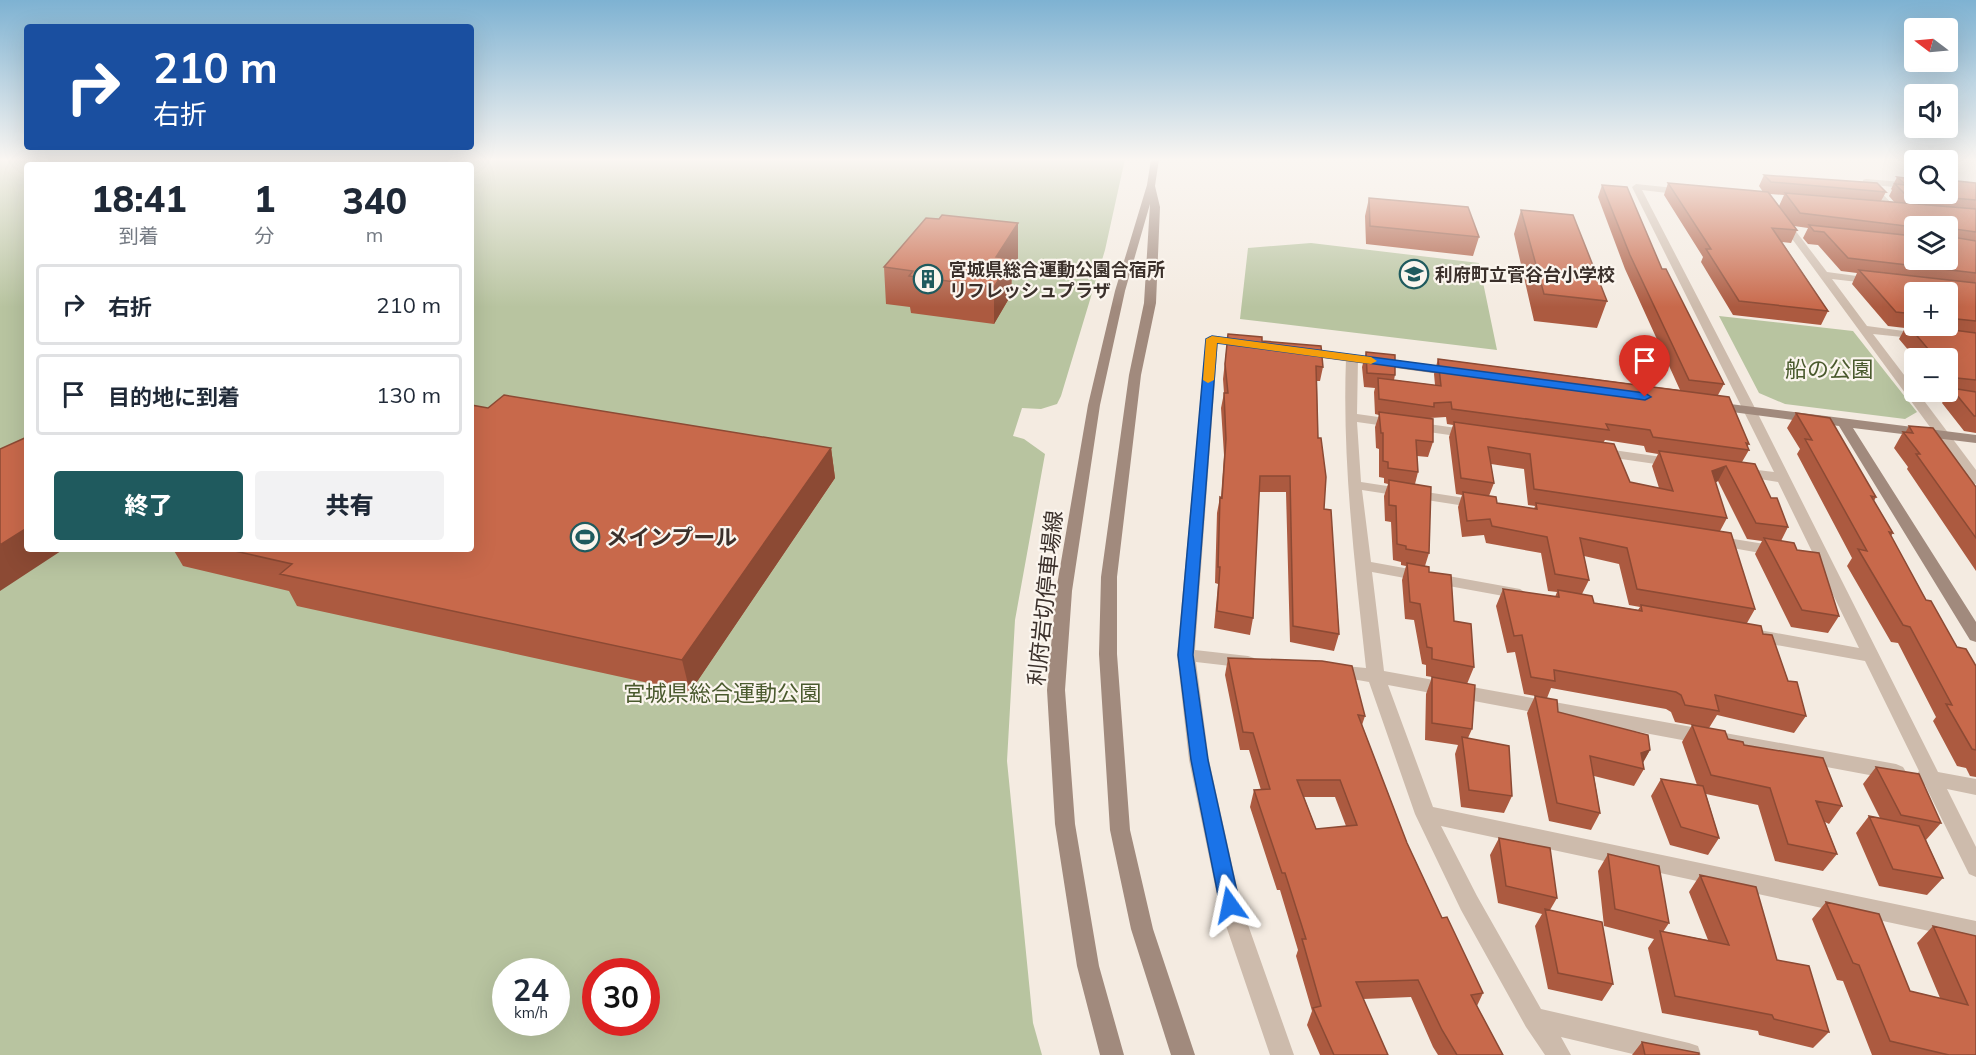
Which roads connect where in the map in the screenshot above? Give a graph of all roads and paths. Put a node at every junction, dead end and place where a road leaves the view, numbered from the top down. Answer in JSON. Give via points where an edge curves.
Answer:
{"nodes":[{"id":1,"x":1144,"y":208,"type":"edge"},
{"id":2,"x":1155,"y":208,"type":"edge"},
{"id":3,"x":1647,"y":208,"type":"edge"},
{"id":4,"x":1773,"y":208,"type":"edge"},
{"id":5,"x":1891,"y":208,"type":"edge"},
{"id":6,"x":1882,"y":210,"type":"edge"},
{"id":7,"x":1894,"y":211,"type":"junction"},
{"id":8,"x":1905,"y":212,"type":"edge"},
{"id":9,"x":1824,"y":275,"type":"junction"},
{"id":10,"x":1882,"y":282,"type":"edge"},
{"id":11,"x":1864,"y":328,"type":"junction"},
{"id":12,"x":1931,"y":337,"type":"edge"},
{"id":13,"x":1212,"y":339,"type":"joint"},
{"id":14,"x":1258,"y":346,"type":"edge"},
{"id":15,"x":1293,"y":350,"type":"edge"},
{"id":16,"x":1352,"y":358,"type":"junction"},
{"id":17,"x":1469,"y":373,"type":"edge"},
{"id":18,"x":1904,"y":382,"type":"edge"},
{"id":19,"x":1958,"y":399,"type":"edge"},
{"id":20,"x":1919,"y":402,"type":"edge"},
{"id":21,"x":1976,"y":402,"type":"edge"},
{"id":22,"x":1703,"y":404,"type":"edge"},
{"id":23,"x":1750,"y":410,"type":"junction"},
{"id":24,"x":1350,"y":417,"type":"junction"},
{"id":25,"x":1844,"y":423,"type":"junction"},
{"id":26,"x":1944,"y":435,"type":"junction"},
{"id":27,"x":1490,"y":437,"type":"edge"},
{"id":28,"x":1976,"y":439,"type":"edge"},
{"id":29,"x":1584,"y":450,"type":"edge"},
{"id":30,"x":1689,"y":465,"type":"edge"},
{"id":31,"x":1724,"y":469,"type":"edge"},
{"id":32,"x":1783,"y":478,"type":"junction"},
{"id":33,"x":1976,"y":480,"type":"edge"},
{"id":34,"x":1354,"y":485,"type":"junction"},
{"id":35,"x":1494,"y":507,"type":"edge"},
{"id":36,"x":1694,"y":538,"type":"edge"},
{"id":37,"x":1823,"y":558,"type":"junction"},
{"id":38,"x":1364,"y":566,"type":"junction"},
{"id":39,"x":1541,"y":597,"type":"edge"},
{"id":40,"x":1742,"y":633,"type":"edge"},
{"id":41,"x":1976,"y":636,"type":"edge"},
{"id":42,"x":1185,"y":655,"type":"junction"},
{"id":43,"x":1871,"y":656,"type":"junction"},
{"id":44,"x":1269,"y":664,"type":"edge"},
{"id":45,"x":1316,"y":669,"type":"edge"},
{"id":46,"x":1376,"y":676,"type":"junction"},
{"id":47,"x":1932,"y":779,"type":"junction"},
{"id":48,"x":1976,"y":787,"type":"edge"},
{"id":49,"x":1425,"y":814,"type":"junction"},
{"id":50,"x":1976,"y":868,"type":"edge"},
{"id":51,"x":1976,"y":931,"type":"edge"},
{"id":52,"x":1534,"y":1018,"type":"junction"},
{"id":53,"x":1112,"y":1055,"type":"edge"},
{"id":54,"x":1183,"y":1055,"type":"edge"},
{"id":55,"x":1282,"y":1055,"type":"edge"},
{"id":56,"x":1559,"y":1055,"type":"edge"},
{"id":57,"x":1689,"y":1055,"type":"edge"}],
"edges":[{"from":1,"to":53,"type":"main road","name":"利府岩切停車場線","via":[[1094,405],[1064,591],[1056,690],[1065,824],[1088,966]]},
{"from":2,"to":54,"type":"main road","name":"利府岩切停車場線","via":[[1150,303],[1135,375],[1109,577],[1108,654],[1120,830],[1142,929]]},
{"from":3,"to":23,"type":"street"},
{"from":4,"to":9,"type":"street","via":[[1797,232]]},
{"from":5,"to":7,"type":"street"},
{"from":6,"to":7,"type":"street"},
{"from":7,"to":8,"type":"street"},
{"from":9,"to":10,"type":"street"},
{"from":9,"to":11,"type":"street"},
{"from":11,"to":12,"type":"street"},
{"from":11,"to":18,"type":"street"},
{"from":13,"to":14,"type":"main road"},
{"from":13,"to":42,"type":"street"},
{"from":15,"to":16,"type":"main road"},
{"from":16,"to":17,"type":"main road"},
{"from":16,"to":24,"type":"street"},
{"from":19,"to":21,"type":"street"},
{"from":20,"to":26,"type":"street"},
{"from":22,"to":23,"type":"main road"},
{"from":23,"to":25,"type":"main road"},
{"from":23,"to":32,"type":"street"},
{"from":24,"to":27,"type":"street"},
{"from":24,"to":34,"type":"street"},
{"from":25,"to":26,"type":"main road"},
{"from":25,"to":41,"type":"main road"},
{"from":26,"to":28,"type":"main road"},
{"from":26,"to":33,"type":"street"},
{"from":29,"to":30,"type":"street"},
{"from":31,"to":32,"type":"street"},
{"from":32,"to":37,"type":"street"},
{"from":34,"to":35,"type":"street"},
{"from":34,"to":38,"type":"street"},
{"from":36,"to":37,"type":"street"},
{"from":37,"to":43,"type":"street"},
{"from":38,"to":39,"type":"street"},
{"from":38,"to":46,"type":"street"},
{"from":40,"to":43,"type":"street"},
{"from":42,"to":44,"type":"street"},
{"from":42,"to":55,"type":"street","via":[[1199,760],[1230,905]]},
{"from":43,"to":47,"type":"street"},
{"from":45,"to":46,"type":"street"},
{"from":46,"to":47,"type":"street"},
{"from":46,"to":49,"type":"street"},
{"from":47,"to":48,"type":"street"},
{"from":47,"to":50,"type":"street"},
{"from":49,"to":51,"type":"street"},
{"from":49,"to":52,"type":"street","via":[[1469,903]]},
{"from":52,"to":56,"type":"street"},
{"from":52,"to":57,"type":"street"}]}
